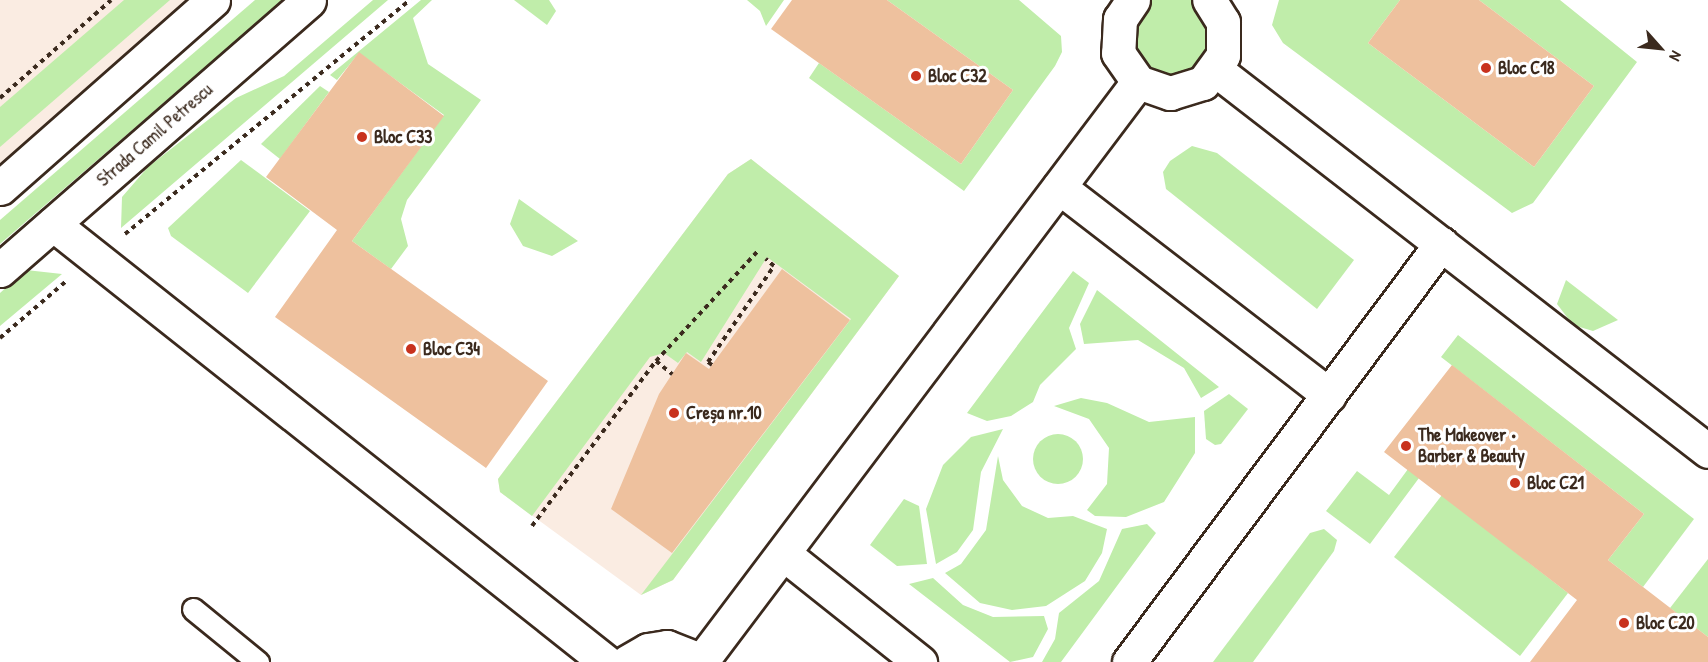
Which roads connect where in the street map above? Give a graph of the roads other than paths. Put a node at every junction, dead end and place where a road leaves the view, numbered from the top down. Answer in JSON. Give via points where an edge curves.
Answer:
{"nodes":[{"id":1,"x":213,"y":0,"type":"edge"},
{"id":2,"x":309,"y":0,"type":"edge"},
{"id":3,"x":1209,"y":0,"type":"edge"},
{"id":4,"x":1128,"y":1,"type":"edge"},
{"id":5,"x":1216,"y":70,"type":"junction"},
{"id":6,"x":1138,"y":82,"type":"junction"},
{"id":7,"x":1059,"y":187,"type":"junction"},
{"id":8,"x":0,"y":188,"type":"edge"},
{"id":9,"x":53,"y":224,"type":"junction"},
{"id":10,"x":1441,"y":244,"type":"junction"},
{"id":11,"x":0,"y":270,"type":"edge"},
{"id":12,"x":1329,"y":394,"type":"junction"},
{"id":13,"x":1708,"y":451,"type":"edge"},
{"id":14,"x":784,"y":554,"type":"junction"},
{"id":15,"x":193,"y":609,"type":"dead end"},
{"id":16,"x":704,"y":661,"type":"edge"},
{"id":17,"x":258,"y":662,"type":"edge"},
{"id":18,"x":606,"y":662,"type":"edge"},
{"id":19,"x":627,"y":662,"type":"edge"},
{"id":20,"x":920,"y":662,"type":"edge"},
{"id":21,"x":1129,"y":662,"type":"edge"}],
"edges":[{"from":1,"to":8,"type":"street"},
{"from":2,"to":9,"type":"street","name":"Strada Camil Petrescu"},
{"from":3,"to":5,"type":"street","via":[[1223,22],[1225,39]]},
{"from":4,"to":6,"type":"street","via":[[1116,36],[1122,61]]},
{"from":5,"to":6,"type":"street","via":[[1187,90],[1153,90]]},
{"from":5,"to":10,"type":"street"},
{"from":6,"to":7,"type":"street"},
{"from":7,"to":12,"type":"street"},
{"from":7,"to":14,"type":"street"},
{"from":9,"to":11,"type":"street","name":"Strada Camil Petrescu"},
{"from":9,"to":18,"type":"street"},
{"from":10,"to":12,"type":"street"},
{"from":10,"to":13,"type":"street"},
{"from":12,"to":21,"type":"street"},
{"from":14,"to":16,"type":"street"},
{"from":14,"to":20,"type":"street"},
{"from":15,"to":17,"type":"lane"},
{"from":16,"to":19,"type":"street","via":[[667,647],[648,650]]}]}
